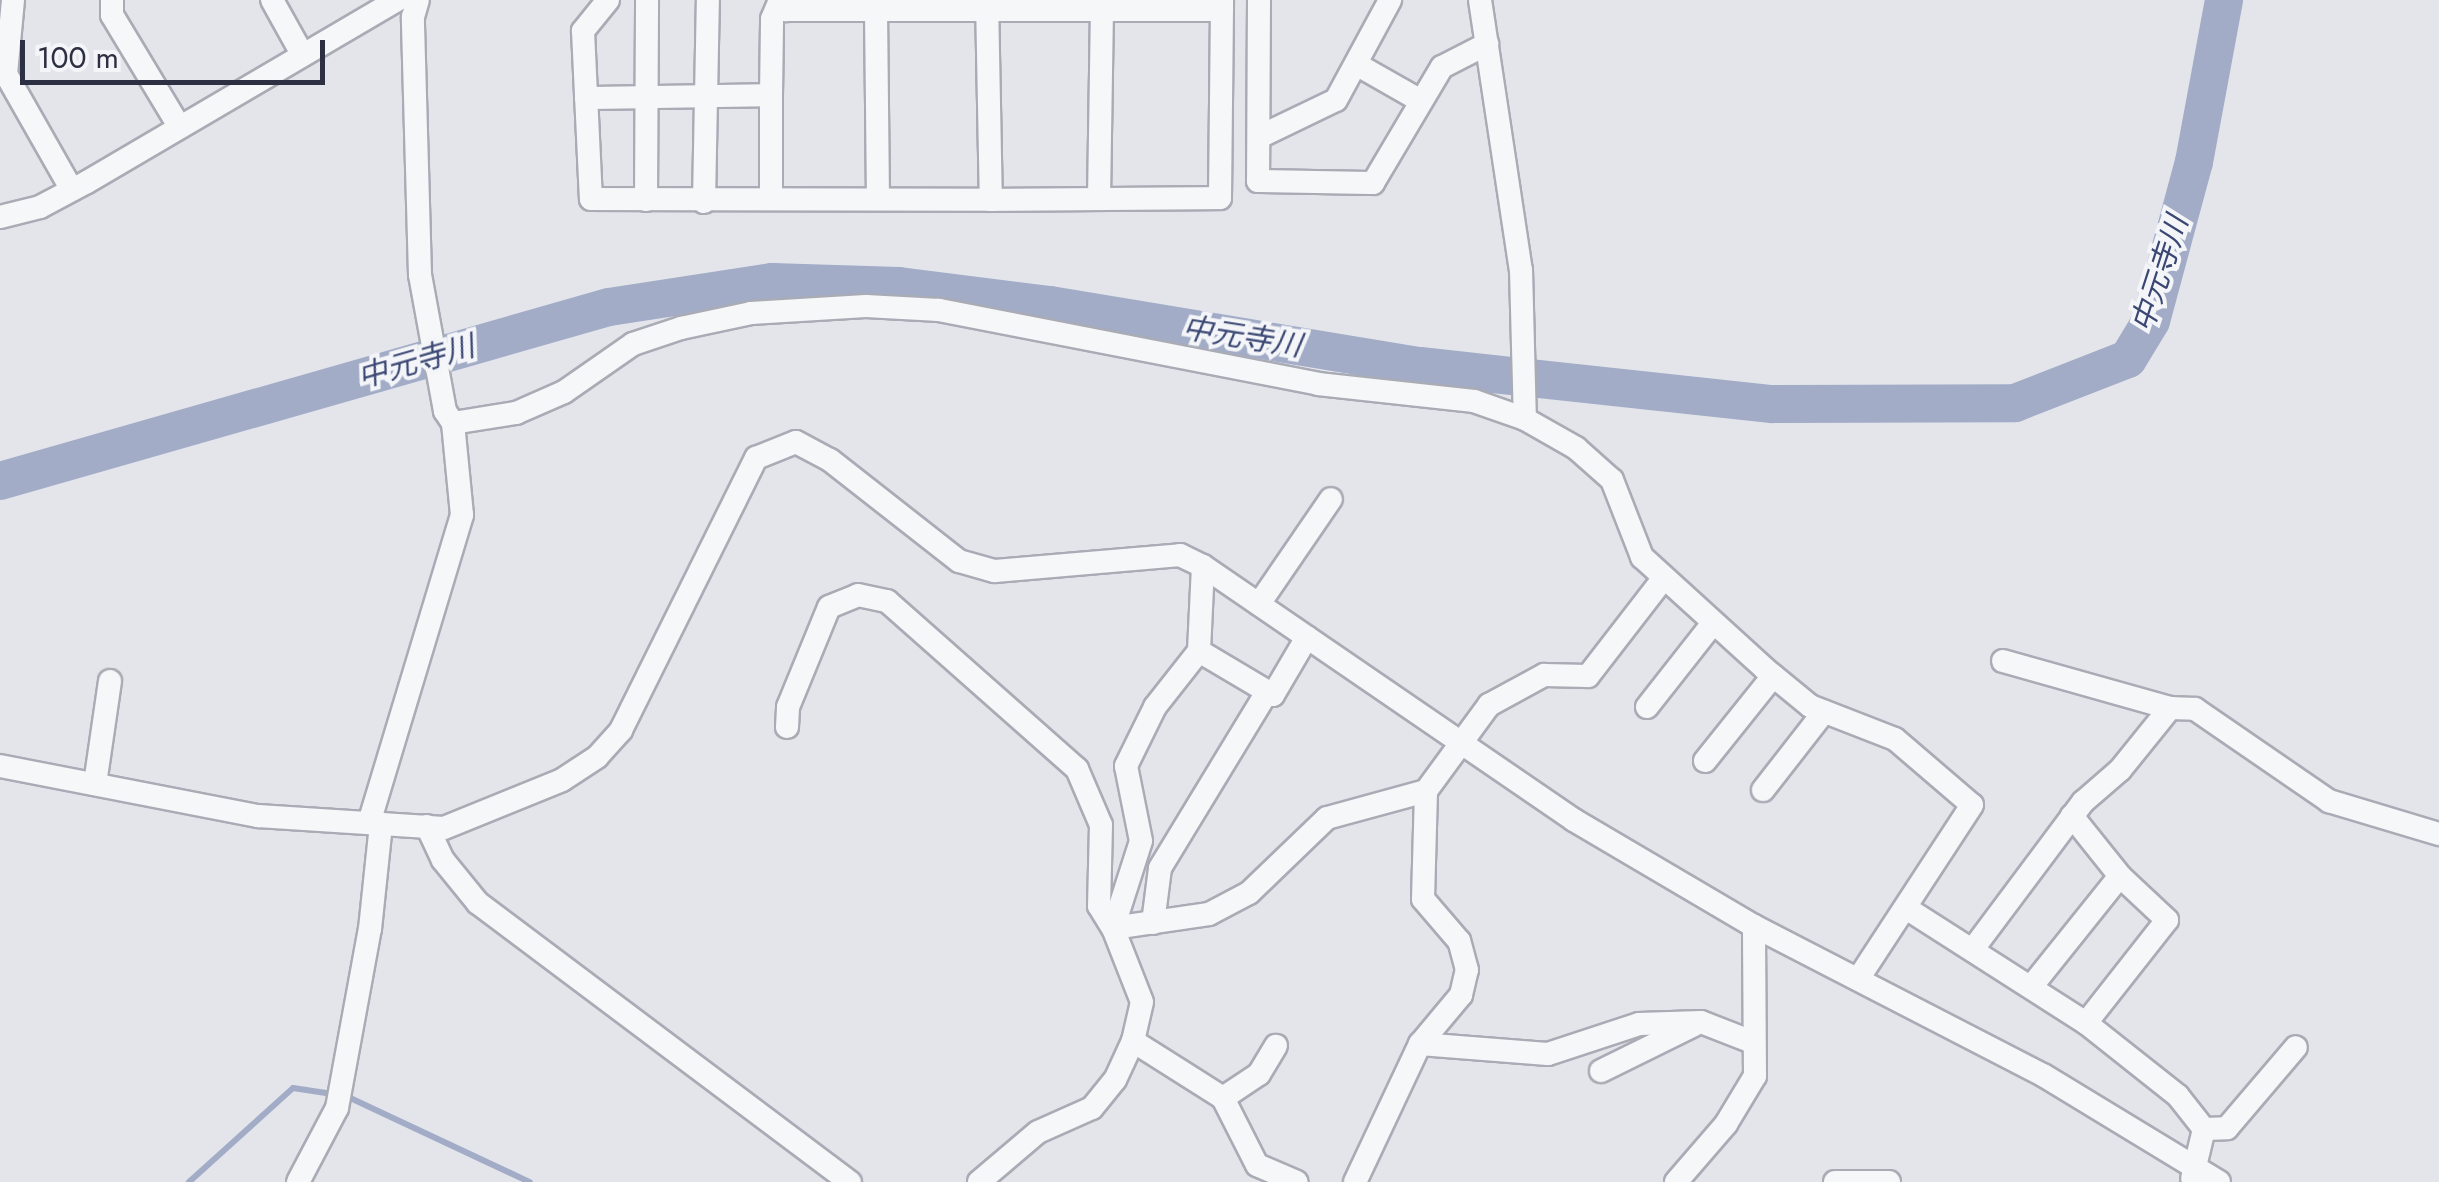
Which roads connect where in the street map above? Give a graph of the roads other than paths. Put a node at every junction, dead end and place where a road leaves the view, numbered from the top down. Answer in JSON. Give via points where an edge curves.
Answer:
{"nodes":[{"id":1,"x":13,"y":0,"type":"edge"},
{"id":2,"x":112,"y":0,"type":"edge"},
{"id":3,"x":272,"y":0,"type":"edge"},
{"id":4,"x":397,"y":0,"type":"edge"},
{"id":5,"x":418,"y":0,"type":"edge"},
{"id":6,"x":608,"y":0,"type":"edge"},
{"id":7,"x":647,"y":0,"type":"edge"},
{"id":8,"x":708,"y":0,"type":"edge"},
{"id":9,"x":780,"y":0,"type":"edge"},
{"id":10,"x":1259,"y":0,"type":"edge"},
{"id":11,"x":1390,"y":0,"type":"edge"},
{"id":12,"x":1480,"y":0,"type":"edge"},
{"id":13,"x":987,"y":5,"type":"edge"},
{"id":14,"x":1102,"y":5,"type":"edge"},
{"id":15,"x":1222,"y":5,"type":"edge"},
{"id":16,"x":876,"y":10,"type":"junction"},
{"id":17,"x":1487,"y":44,"type":"junction"},
{"id":18,"x":301,"y":52,"type":"junction"},
{"id":19,"x":1356,"y":64,"type":"junction"},
{"id":20,"x":771,"y":95,"type":"junction"},
{"id":21,"x":706,"y":96,"type":"junction"},
{"id":22,"x":647,"y":97,"type":"junction"},
{"id":23,"x":586,"y":98,"type":"junction"},
{"id":24,"x":1419,"y":100,"type":"junction"},
{"id":25,"x":179,"y":126,"type":"junction"},
{"id":26,"x":1258,"y":142,"type":"junction"},
{"id":27,"x":1220,"y":146,"type":"junction"},
{"id":28,"x":72,"y":190,"type":"junction"},
{"id":29,"x":771,"y":196,"type":"junction"},
{"id":30,"x":878,"y":198,"type":"junction"},
{"id":31,"x":1098,"y":199,"type":"junction"},
{"id":32,"x":646,"y":200,"type":"junction"},
{"id":33,"x":991,"y":200,"type":"junction"},
{"id":34,"x":704,"y":202,"type":"junction"},
{"id":35,"x":0,"y":216,"type":"edge"},
{"id":36,"x":1525,"y":409,"type":"junction"},
{"id":37,"x":449,"y":417,"type":"junction"},
{"id":38,"x":1331,"y":499,"type":"dead end"},
{"id":39,"x":1202,"y":566,"type":"junction"},
{"id":40,"x":1663,"y":579,"type":"junction"},
{"id":41,"x":1258,"y":604,"type":"junction"},
{"id":42,"x":1713,"y":623,"type":"junction"},
{"id":43,"x":1307,"y":637,"type":"junction"},
{"id":44,"x":1199,"y":651,"type":"junction"},
{"id":45,"x":2002,"y":661,"type":"dead end"},
{"id":46,"x":1773,"y":676,"type":"junction"},
{"id":47,"x":110,"y":681,"type":"dead end"},
{"id":48,"x":1268,"y":692,"type":"junction"},
{"id":49,"x":1647,"y":707,"type":"dead end"},
{"id":50,"x":2170,"y":708,"type":"junction"},
{"id":51,"x":1824,"y":712,"type":"junction"},
{"id":52,"x":787,"y":727,"type":"dead end"},
{"id":53,"x":1461,"y":741,"type":"junction"},
{"id":54,"x":1705,"y":761,"type":"dead end"},
{"id":55,"x":0,"y":766,"type":"edge"},
{"id":56,"x":95,"y":784,"type":"junction"},
{"id":57,"x":1764,"y":790,"type":"dead end"},
{"id":58,"x":1426,"y":791,"type":"junction"},
{"id":59,"x":2072,"y":816,"type":"junction"},
{"id":60,"x":375,"y":824,"type":"junction"},
{"id":61,"x":427,"y":826,"type":"junction"},
{"id":62,"x":2439,"y":834,"type":"edge"},
{"id":63,"x":2120,"y":876,"type":"junction"},
{"id":64,"x":1906,"y":908,"type":"junction"},
{"id":65,"x":1152,"y":923,"type":"junction"},
{"id":66,"x":1754,"y":926,"type":"junction"},
{"id":67,"x":1112,"y":928,"type":"junction"},
{"id":68,"x":1974,"y":949,"type":"junction"},
{"id":69,"x":1858,"y":979,"type":"junction"},
{"id":70,"x":2031,"y":987,"type":"junction"},
{"id":71,"x":1701,"y":1022,"type":"junction"},
{"id":72,"x":2086,"y":1023,"type":"junction"},
{"id":73,"x":1133,"y":1040,"type":"junction"},
{"id":74,"x":1750,"y":1040,"type":"junction"},
{"id":75,"x":1420,"y":1044,"type":"junction"},
{"id":76,"x":1276,"y":1046,"type":"dead end"},
{"id":77,"x":2296,"y":1047,"type":"dead end"},
{"id":78,"x":1601,"y":1071,"type":"dead end"},
{"id":79,"x":1223,"y":1098,"type":"junction"},
{"id":80,"x":2204,"y":1129,"type":"junction"},
{"id":81,"x":2194,"y":1176,"type":"edge"},
{"id":82,"x":298,"y":1182,"type":"edge"},
{"id":83,"x":850,"y":1182,"type":"edge"},
{"id":84,"x":979,"y":1182,"type":"edge"},
{"id":85,"x":1296,"y":1182,"type":"edge"},
{"id":86,"x":1355,"y":1182,"type":"edge"},
{"id":87,"x":1676,"y":1182,"type":"edge"},
{"id":88,"x":1836,"y":1182,"type":"edge"},
{"id":89,"x":1889,"y":1182,"type":"edge"},
{"id":90,"x":2220,"y":1182,"type":"edge"}],
"edges":[{"from":1,"to":28,"type":"street","via":[[6,74]]},
{"from":2,"to":25,"type":"street","via":[[112,14]]},
{"from":3,"to":18,"type":"street"},
{"from":4,"to":18,"type":"street"},
{"from":5,"to":37,"type":"street","via":[[413,17],[420,275]]},
{"from":6,"to":23,"type":"street","via":[[583,30]]},
{"from":7,"to":22,"type":"street"},
{"from":8,"to":21,"type":"street"},
{"from":9,"to":16,"type":"street","via":[[786,10]]},
{"from":9,"to":20,"type":"street","via":[[772,20]]},
{"from":10,"to":26,"type":"street"},
{"from":11,"to":19,"type":"street"},
{"from":12,"to":17,"type":"street"},
{"from":13,"to":14,"type":"street"},
{"from":13,"to":16,"type":"street"},
{"from":13,"to":33,"type":"street"},
{"from":14,"to":15,"type":"street"},
{"from":14,"to":31,"type":"street"},
{"from":15,"to":27,"type":"street"},
{"from":16,"to":30,"type":"street"},
{"from":17,"to":24,"type":"street","via":[[1442,67]]},
{"from":17,"to":36,"type":"street","via":[[1521,270]]},
{"from":18,"to":25,"type":"street"},
{"from":19,"to":24,"type":"street"},
{"from":19,"to":26,"type":"street","via":[[1336,100]]},
{"from":20,"to":21,"type":"street"},
{"from":20,"to":29,"type":"street"},
{"from":21,"to":22,"type":"street"},
{"from":21,"to":34,"type":"street"},
{"from":22,"to":23,"type":"street"},
{"from":22,"to":32,"type":"street"},
{"from":23,"to":32,"type":"street","via":[[592,198]]},
{"from":24,"to":26,"type":"street","via":[[1373,183],[1258,182]]},
{"from":25,"to":28,"type":"street"},
{"from":26,"to":27,"type":"street"},
{"from":27,"to":31,"type":"street","via":[[1220,198]]},
{"from":28,"to":35,"type":"street","via":[[40,207]]},
{"from":29,"to":30,"type":"street"},
{"from":29,"to":34,"type":"street"},
{"from":30,"to":33,"type":"street"},
{"from":31,"to":33,"type":"street"},
{"from":32,"to":34,"type":"street"},
{"from":36,"to":37,"type":"street","via":[[1318,384],[939,310],[866,306],[751,314],[681,328],[633,344],[564,392],[516,413]]},
{"from":36,"to":40,"type":"street","via":[[1612,480],[1642,557]]},
{"from":37,"to":60,"type":"street","via":[[462,515]]},
{"from":38,"to":41,"type":"street"},
{"from":39,"to":41,"type":"street"},
{"from":39,"to":44,"type":"street"},
{"from":39,"to":61,"type":"street","via":[[1180,555],[994,571],[960,561],[830,460],[796,442],[766,451],[736,492],[621,730],[562,780],[444,828]]},
{"from":40,"to":42,"type":"street"},
{"from":40,"to":53,"type":"street","via":[[1588,676],[1544,675],[1520,684],[1489,705]]},
{"from":41,"to":43,"type":"street"},
{"from":42,"to":46,"type":"street"},
{"from":42,"to":49,"type":"street"},
{"from":43,"to":48,"type":"street","via":[[1273,696]]},
{"from":43,"to":53,"type":"street"},
{"from":44,"to":48,"type":"street"},
{"from":44,"to":67,"type":"street","via":[[1155,708],[1126,766],[1141,841]]},
{"from":45,"to":50,"type":"street"},
{"from":46,"to":51,"type":"street"},
{"from":46,"to":54,"type":"street"},
{"from":47,"to":56,"type":"street"},
{"from":48,"to":65,"type":"street","via":[[1160,868]]},
{"from":50,"to":59,"type":"street"},
{"from":50,"to":62,"type":"street","via":[[2196,709],[2329,801]]},
{"from":51,"to":57,"type":"street"},
{"from":51,"to":64,"type":"street","via":[[1896,740],[1972,804]]},
{"from":52,"to":67,"type":"street","via":[[788,707],[828,607],[858,595],[887,601],[1077,768],[1101,825],[1099,906]]},
{"from":53,"to":58,"type":"street"},
{"from":53,"to":66,"type":"street","via":[[1574,820]]},
{"from":55,"to":56,"type":"street"},
{"from":56,"to":60,"type":"street","via":[[258,816]]},
{"from":58,"to":65,"type":"street","via":[[1327,818],[1249,893],[1209,914]]},
{"from":58,"to":75,"type":"street","via":[[1423,899],[1430,915],[1459,941],[1466,970],[1460,995]]},
{"from":59,"to":63,"type":"street"},
{"from":59,"to":68,"type":"street"},
{"from":60,"to":61,"type":"street"},
{"from":60,"to":82,"type":"street","via":[[370,929],[337,1108]]},
{"from":61,"to":83,"type":"street","via":[[478,903]]},
{"from":63,"to":70,"type":"street"},
{"from":63,"to":72,"type":"street","via":[[2167,920]]},
{"from":64,"to":68,"type":"street"},
{"from":64,"to":69,"type":"street"},
{"from":65,"to":67,"type":"street"},
{"from":66,"to":69,"type":"street"},
{"from":66,"to":74,"type":"street","via":[[1759,1007]]},
{"from":67,"to":73,"type":"street","via":[[1142,1002]]},
{"from":68,"to":70,"type":"street"},
{"from":69,"to":81,"type":"street","via":[[2042,1076]]},
{"from":70,"to":72,"type":"street"},
{"from":71,"to":74,"type":"street"},
{"from":71,"to":75,"type":"street","via":[[1639,1024],[1548,1054]]},
{"from":71,"to":78,"type":"street"},
{"from":72,"to":80,"type":"street","via":[[2178,1096]]},
{"from":73,"to":79,"type":"street"},
{"from":73,"to":84,"type":"street","via":[[1115,1080],[1092,1108],[1038,1132]]},
{"from":74,"to":87,"type":"street","via":[[1754,1076],[1747,1093]]},
{"from":75,"to":86,"type":"street"},
{"from":76,"to":79,"type":"street","via":[[1259,1074]]},
{"from":77,"to":80,"type":"street","via":[[2227,1128]]},
{"from":79,"to":85,"type":"street","via":[[1257,1165]]},
{"from":80,"to":81,"type":"street"},
{"from":81,"to":90,"type":"street"},
{"from":88,"to":89,"type":"street"}]}
